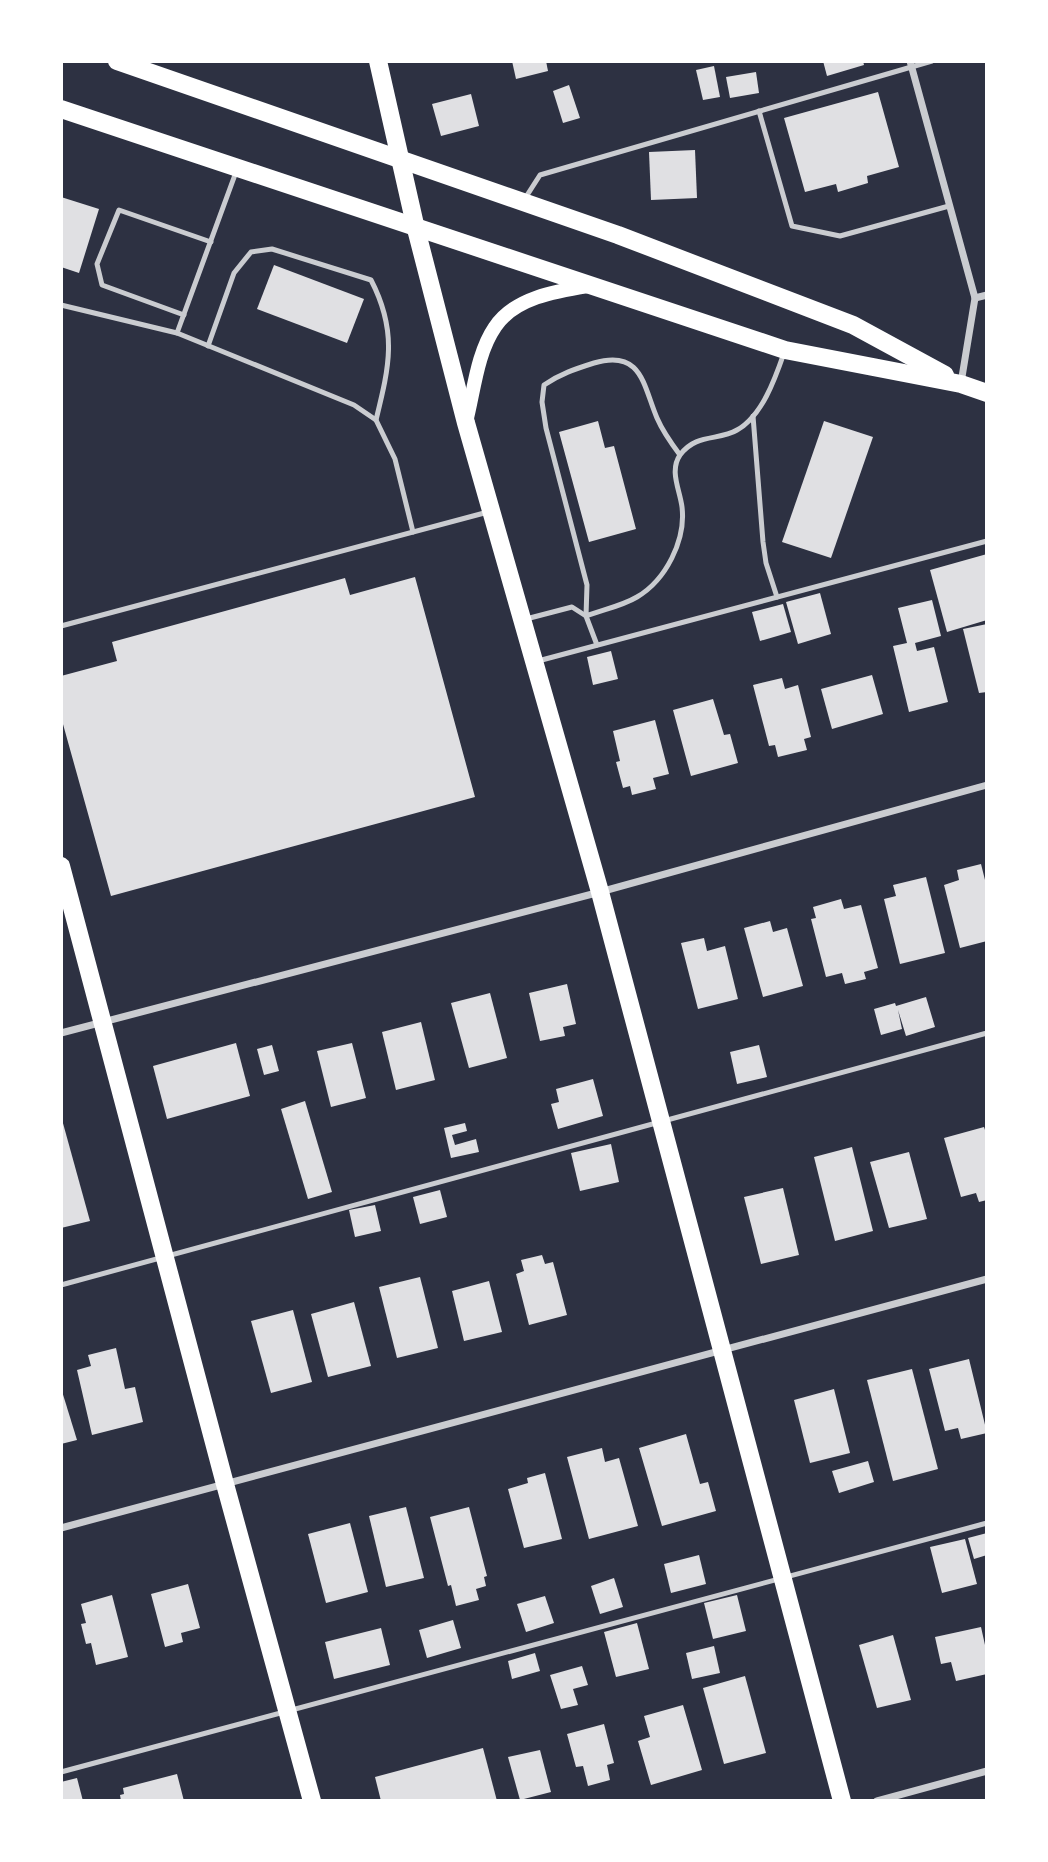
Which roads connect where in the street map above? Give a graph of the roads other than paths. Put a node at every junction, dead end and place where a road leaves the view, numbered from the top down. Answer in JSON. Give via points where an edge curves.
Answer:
{"nodes":[{"id":1,"x":117,"y":61,"type":"edge"},
{"id":2,"x":378,"y":61,"type":"edge"},
{"id":3,"x":932,"y":61,"type":"edge"},
{"id":4,"x":911,"y":64,"type":"edge"},
{"id":5,"x":61,"y":109,"type":"edge"},
{"id":6,"x":759,"y":111,"type":"junction"},
{"id":7,"x":400,"y":161,"type":"junction"},
{"id":8,"x":237,"y":169,"type":"junction"},
{"id":9,"x":522,"y":202,"type":"junction"},
{"id":10,"x":949,"y":205,"type":"junction"},
{"id":11,"x":416,"y":229,"type":"junction"},
{"id":12,"x":211,"y":242,"type":"junction"},
{"id":13,"x":588,"y":285,"type":"junction"},
{"id":14,"x":987,"y":295,"type":"edge"},
{"id":15,"x":975,"y":298,"type":"junction"},
{"id":16,"x":61,"y":305,"type":"edge"},
{"id":17,"x":184,"y":315,"type":"junction"},
{"id":18,"x":177,"y":333,"type":"junction"},
{"id":19,"x":208,"y":346,"type":"junction"},
{"id":20,"x":785,"y":351,"type":"junction"},
{"id":21,"x":961,"y":384,"type":"junction"},
{"id":22,"x":987,"y":393,"type":"edge"},
{"id":23,"x":753,"y":416,"type":"junction"},
{"id":24,"x":376,"y":421,"type":"junction"},
{"id":25,"x":466,"y":423,"type":"junction"},
{"id":26,"x":680,"y":455,"type":"junction"},
{"id":27,"x":490,"y":511,"type":"junction"},
{"id":28,"x":413,"y":532,"type":"junction"},
{"id":29,"x":987,"y":541,"type":"edge"},
{"id":30,"x":777,"y":597,"type":"junction"},
{"id":31,"x":586,"y":616,"type":"junction"},
{"id":32,"x":523,"y":620,"type":"junction"},
{"id":33,"x":61,"y":626,"type":"edge"},
{"id":34,"x":597,"y":645,"type":"junction"},
{"id":35,"x":535,"y":661,"type":"junction"},
{"id":36,"x":987,"y":785,"type":"edge"},
{"id":37,"x":61,"y":866,"type":"edge"},
{"id":38,"x":600,"y":892,"type":"junction"},
{"id":39,"x":104,"y":1021,"type":"junction"},
{"id":40,"x":61,"y":1033,"type":"edge"},
{"id":41,"x":987,"y":1033,"type":"edge"},
{"id":42,"x":662,"y":1121,"type":"junction"},
{"id":43,"x":166,"y":1258,"type":"junction"},
{"id":44,"x":987,"y":1279,"type":"edge"},
{"id":45,"x":61,"y":1285,"type":"edge"},
{"id":46,"x":721,"y":1351,"type":"junction"},
{"id":47,"x":225,"y":1484,"type":"junction"},
{"id":48,"x":987,"y":1522,"type":"edge"},
{"id":49,"x":61,"y":1528,"type":"edge"},
{"id":50,"x":782,"y":1578,"type":"junction"},
{"id":51,"x":287,"y":1711,"type":"junction"},
{"id":52,"x":987,"y":1771,"type":"edge"},
{"id":53,"x":61,"y":1772,"type":"edge"},
{"id":54,"x":312,"y":1801,"type":"edge"},
{"id":55,"x":842,"y":1801,"type":"edge"},
{"id":56,"x":877,"y":1801,"type":"edge"}],
"edges":[{"from":1,"to":7,"type":"main road"},
{"from":2,"to":7,"type":"main road"},
{"from":3,"to":4,"type":"lane"},
{"from":4,"to":6,"type":"lane"},
{"from":4,"to":10,"type":"street"},
{"from":5,"to":8,"type":"main road"},
{"from":6,"to":9,"type":"lane","via":[[540,175]]},
{"from":6,"to":10,"type":"lane","via":[[793,226],[840,236]]},
{"from":7,"to":9,"type":"main road"},
{"from":7,"to":11,"type":"main road"},
{"from":8,"to":11,"type":"main road"},
{"from":8,"to":12,"type":"lane"},
{"from":9,"to":21,"type":"main road","via":[[853,325]]},
{"from":10,"to":15,"type":"street"},
{"from":11,"to":13,"type":"main road"},
{"from":11,"to":25,"type":"main road"},
{"from":12,"to":17,"type":"lane"},
{"from":12,"to":17,"type":"lane","via":[[119,210],[97,264],[102,285]]},
{"from":13,"to":20,"type":"main road"},
{"from":13,"to":25,"type":"main road","via":[[538,297],[496,325],[485,346]]},
{"from":14,"to":15,"type":"street"},
{"from":15,"to":21,"type":"street"},
{"from":16,"to":18,"type":"lane"},
{"from":17,"to":18,"type":"lane"},
{"from":18,"to":19,"type":"lane"},
{"from":19,"to":24,"type":"lane","via":[[354,405]]},
{"from":19,"to":24,"type":"lane","via":[[234,272],[251,252],[271,250],[371,280],[386,320],[390,363]]},
{"from":20,"to":21,"type":"main road"},
{"from":20,"to":23,"type":"lane"},
{"from":21,"to":22,"type":"main road"},
{"from":23,"to":26,"type":"lane","via":[[737,430],[701,438]]},
{"from":23,"to":30,"type":"lane","via":[[763,542]]},
{"from":24,"to":28,"type":"lane","via":[[395,459]]},
{"from":25,"to":27,"type":"main road"},
{"from":26,"to":31,"type":"lane","via":[[674,472],[682,508],[681,538],[662,575],[637,597]]},
{"from":26,"to":31,"type":"lane","via":[[635,367],[610,359],[562,373],[544,385],[546,428],[587,586]]},
{"from":27,"to":28,"type":"lane"},
{"from":27,"to":32,"type":"main road"},
{"from":28,"to":33,"type":"lane"},
{"from":29,"to":30,"type":"lane"},
{"from":30,"to":34,"type":"lane"},
{"from":31,"to":32,"type":"lane","via":[[572,607]]},
{"from":31,"to":34,"type":"lane"},
{"from":32,"to":35,"type":"main road"},
{"from":34,"to":35,"type":"lane"},
{"from":35,"to":38,"type":"main road"},
{"from":36,"to":38,"type":"street"},
{"from":37,"to":39,"type":"main road"},
{"from":38,"to":39,"type":"street"},
{"from":38,"to":42,"type":"main road"},
{"from":39,"to":40,"type":"street"},
{"from":39,"to":43,"type":"main road"},
{"from":41,"to":42,"type":"lane"},
{"from":42,"to":43,"type":"lane"},
{"from":42,"to":46,"type":"main road"},
{"from":43,"to":45,"type":"lane"},
{"from":43,"to":47,"type":"main road"},
{"from":44,"to":46,"type":"street"},
{"from":46,"to":47,"type":"street"},
{"from":46,"to":50,"type":"main road"},
{"from":47,"to":49,"type":"street"},
{"from":47,"to":51,"type":"main road"},
{"from":48,"to":50,"type":"lane"},
{"from":50,"to":51,"type":"lane"},
{"from":50,"to":55,"type":"main road"},
{"from":51,"to":53,"type":"lane"},
{"from":51,"to":54,"type":"main road"},
{"from":52,"to":56,"type":"street"}]}
